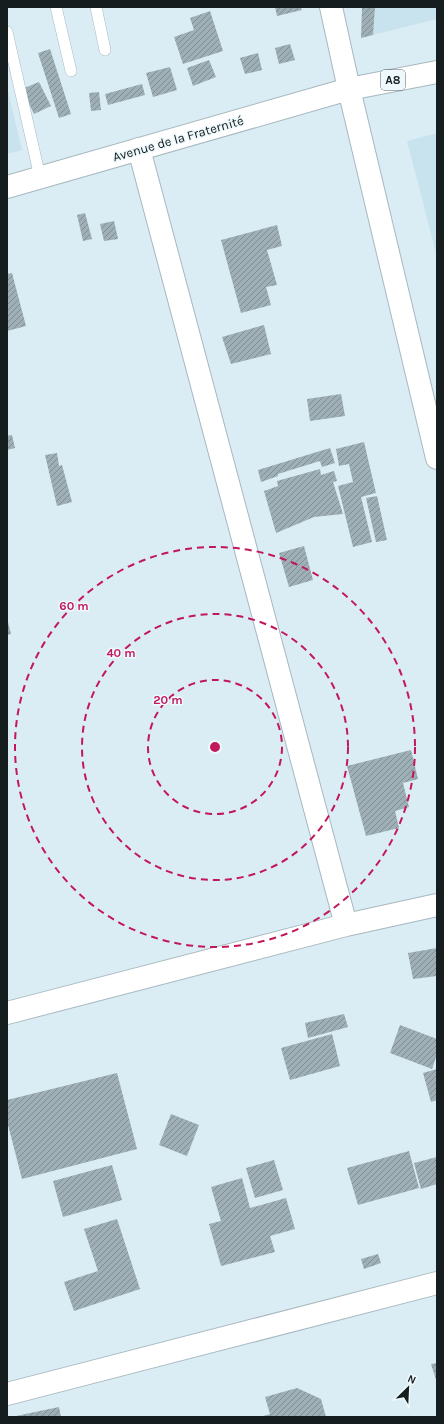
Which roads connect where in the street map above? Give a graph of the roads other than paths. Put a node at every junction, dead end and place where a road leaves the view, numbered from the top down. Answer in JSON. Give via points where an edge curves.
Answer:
{"nodes":[{"id":1,"x":56,"y":7,"type":"edge"},
{"id":2,"x":96,"y":7,"type":"edge"},
{"id":3,"x":331,"y":7,"type":"edge"},
{"id":4,"x":7,"y":32,"type":"edge"},
{"id":5,"x":105,"y":50,"type":"dead end"},
{"id":6,"x":71,"y":71,"type":"dead end"},
{"id":7,"x":437,"y":72,"type":"edge"},
{"id":8,"x":349,"y":89,"type":"junction"},
{"id":9,"x":139,"y":149,"type":"junction"},
{"id":10,"x":40,"y":177,"type":"junction"},
{"id":11,"x":7,"y":186,"type":"edge"},
{"id":12,"x":437,"y":458,"type":"edge"},
{"id":13,"x":437,"y":905,"type":"edge"},
{"id":14,"x":346,"y":925,"type":"junction"},
{"id":15,"x":7,"y":1013,"type":"edge"},
{"id":16,"x":437,"y":1283,"type":"edge"},
{"id":17,"x":7,"y":1394,"type":"edge"}],
"edges":[{"from":1,"to":6,"type":"lane"},
{"from":2,"to":5,"type":"lane"},
{"from":3,"to":8,"type":"street"},
{"from":4,"to":10,"type":"lane"},
{"from":7,"to":8,"type":"street","number":"A8"},
{"from":8,"to":9,"type":"street","name":"Avenue de la Fraternité"},
{"from":8,"to":12,"type":"street"},
{"from":9,"to":10,"type":"street","name":"Avenue de la Fraternité"},
{"from":9,"to":14,"type":"street"},
{"from":10,"to":11,"type":"street","name":"Avenue de la Fraternité"},
{"from":13,"to":14,"type":"street"},
{"from":14,"to":15,"type":"street"},
{"from":16,"to":17,"type":"street"}]}
